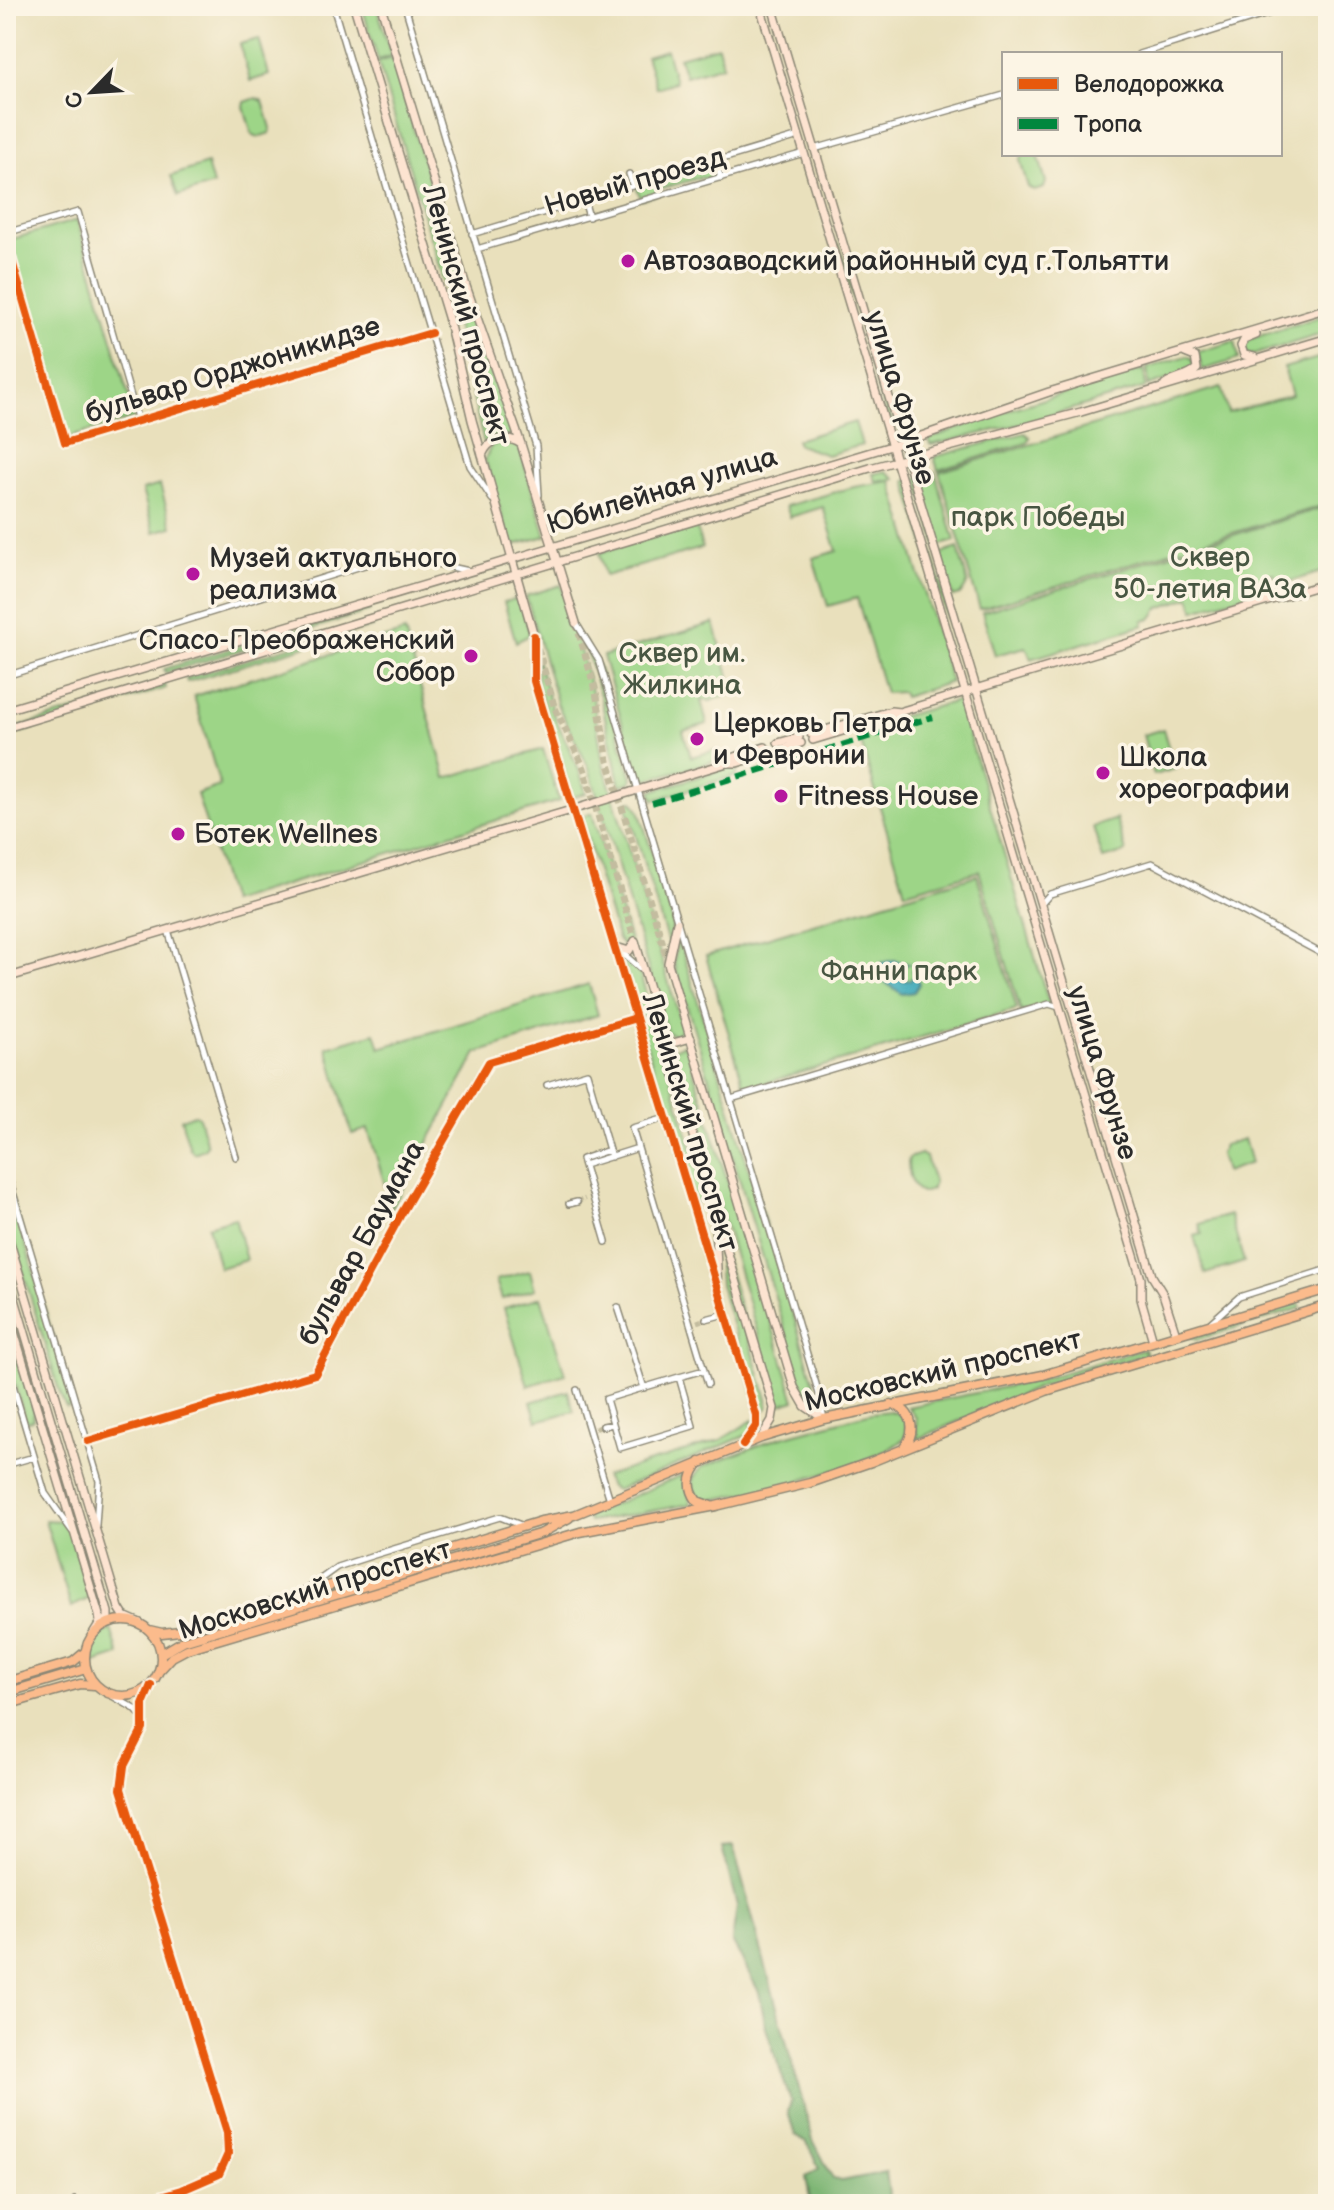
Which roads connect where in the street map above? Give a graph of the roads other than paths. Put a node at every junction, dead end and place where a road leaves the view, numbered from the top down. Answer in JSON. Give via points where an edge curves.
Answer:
{"nodes":[{"id":1,"x":333,"y":6,"type":"edge"},
{"id":2,"x":354,"y":6,"type":"edge"},
{"id":3,"x":381,"y":6,"type":"edge"},
{"id":4,"x":405,"y":6,"type":"edge"},
{"id":5,"x":760,"y":6,"type":"edge"},
{"id":6,"x":772,"y":6,"type":"edge"},
{"id":7,"x":1293,"y":6,"type":"edge"},
{"id":8,"x":1145,"y":52,"type":"edge"},
{"id":9,"x":795,"y":86,"type":"junction"},
{"id":10,"x":785,"y":89,"type":"junction"},
{"id":11,"x":1002,"y":96,"type":"edge"},
{"id":12,"x":799,"y":136,"type":"junction"},
{"id":13,"x":814,"y":149,"type":"junction"},
{"id":14,"x":804,"y":153,"type":"junction"},
{"id":15,"x":715,"y":161,"type":"junction"},
{"id":16,"x":629,"y":174,"type":"dead end"},
{"id":17,"x":721,"y":178,"type":"junction"},
{"id":18,"x":633,"y":186,"type":"junction"},
{"id":19,"x":584,"y":200,"type":"junction"},
{"id":20,"x":589,"y":217,"type":"junction"},
{"id":21,"x":6,"y":233,"type":"edge"},
{"id":22,"x":472,"y":234,"type":"junction"},
{"id":23,"x":841,"y":240,"type":"junction"},
{"id":24,"x":6,"y":241,"type":"edge"},
{"id":25,"x":831,"y":242,"type":"junction"},
{"id":26,"x":477,"y":249,"type":"junction"},
{"id":27,"x":1328,"y":308,"type":"edge"},
{"id":28,"x":1280,"y":324,"type":"junction"},
{"id":29,"x":431,"y":333,"type":"junction"},
{"id":30,"x":1328,"y":338,"type":"edge"},
{"id":31,"x":1180,"y":353,"type":"junction"},
{"id":32,"x":1259,"y":358,"type":"junction"},
{"id":33,"x":1160,"y":389,"type":"junction"},
{"id":34,"x":138,"y":421,"type":"junction"},
{"id":35,"x":901,"y":443,"type":"junction"},
{"id":36,"x":521,"y":444,"type":"junction"},
{"id":37,"x":891,"y":445,"type":"junction"},
{"id":38,"x":482,"y":455,"type":"junction"},
{"id":39,"x":906,"y":458,"type":"junction"},
{"id":40,"x":896,"y":460,"type":"junction"},
{"id":41,"x":495,"y":504,"type":"junction"},
{"id":42,"x":539,"y":504,"type":"junction"},
{"id":43,"x":552,"y":547,"type":"junction"},
{"id":44,"x":511,"y":559,"type":"junction"},
{"id":45,"x":557,"y":562,"type":"junction"},
{"id":46,"x":470,"y":572,"type":"junction"},
{"id":47,"x":515,"y":574,"type":"junction"},
{"id":48,"x":1328,"y":583,"type":"edge"},
{"id":49,"x":576,"y":623,"type":"joint"},
{"id":50,"x":534,"y":636,"type":"joint"},
{"id":51,"x":6,"y":676,"type":"edge"},
{"id":52,"x":975,"y":689,"type":"junction"},
{"id":53,"x":965,"y":692,"type":"junction"},
{"id":54,"x":33,"y":702,"type":"junction"},
{"id":55,"x":6,"y":710,"type":"edge"},
{"id":56,"x":38,"y":718,"type":"junction"},
{"id":57,"x":6,"y":728,"type":"edge"},
{"id":58,"x":812,"y":737,"type":"dead end"},
{"id":59,"x":800,"y":740,"type":"dead end"},
{"id":60,"x":779,"y":747,"type":"dead end"},
{"id":61,"x":766,"y":750,"type":"dead end"},
{"id":62,"x":635,"y":791,"type":"junction"},
{"id":63,"x":1008,"y":801,"type":"junction"},
{"id":64,"x":998,"y":804,"type":"junction"},
{"id":65,"x":576,"y":809,"type":"junction"},
{"id":66,"x":1034,"y":885,"type":"junction"},
{"id":67,"x":1056,"y":892,"type":"junction"},
{"id":68,"x":1041,"y":907,"type":"junction"},
{"id":69,"x":677,"y":922,"type":"junction"},
{"id":70,"x":168,"y":930,"type":"junction"},
{"id":71,"x":616,"y":947,"type":"junction"},
{"id":72,"x":1328,"y":957,"type":"edge"},
{"id":73,"x":644,"y":972,"type":"junction"},
{"id":74,"x":6,"y":978,"type":"edge"},
{"id":75,"x":1056,"y":995,"type":"junction"},
{"id":76,"x":1049,"y":1004,"type":"junction"},
{"id":77,"x":1060,"y":1007,"type":"junction"},
{"id":78,"x":636,"y":1018,"type":"junction"},
{"id":79,"x":1080,"y":1036,"type":"junction"},
{"id":80,"x":691,"y":1038,"type":"junction"},
{"id":81,"x":1069,"y":1039,"type":"junction"},
{"id":82,"x":666,"y":1045,"type":"junction"},
{"id":83,"x":1087,"y":1060,"type":"junction"},
{"id":84,"x":1076,"y":1063,"type":"junction"},
{"id":85,"x":547,"y":1085,"type":"dead end"},
{"id":86,"x":731,"y":1099,"type":"junction"},
{"id":87,"x":666,"y":1118,"type":"junction"},
{"id":88,"x":638,"y":1148,"type":"junction"},
{"id":89,"x":610,"y":1154,"type":"junction"},
{"id":90,"x":236,"y":1157,"type":"dead end"},
{"id":91,"x":6,"y":1169,"type":"edge"},
{"id":92,"x":593,"y":1196,"type":"junction"},
{"id":93,"x":585,"y":1199,"type":"tunnel mouth"},
{"id":94,"x":577,"y":1202,"type":"tunnel mouth"},
{"id":95,"x":569,"y":1204,"type":"dead end"},
{"id":96,"x":714,"y":1208,"type":"junction"},
{"id":97,"x":6,"y":1229,"type":"edge"},
{"id":98,"x":606,"y":1242,"type":"dead end"},
{"id":99,"x":6,"y":1269,"type":"edge"},
{"id":100,"x":1328,"y":1269,"type":"edge"},
{"id":101,"x":1152,"y":1276,"type":"junction"},
{"id":102,"x":1141,"y":1279,"type":"junction"},
{"id":103,"x":1160,"y":1289,"type":"junction"},
{"id":104,"x":1328,"y":1289,"type":"edge"},
{"id":105,"x":718,"y":1292,"type":"junction"},
{"id":106,"x":1141,"y":1295,"type":"junction"},
{"id":107,"x":6,"y":1305,"type":"edge"},
{"id":108,"x":1328,"y":1305,"type":"edge"},
{"id":109,"x":618,"y":1307,"type":"dead end"},
{"id":110,"x":725,"y":1314,"type":"junction"},
{"id":111,"x":706,"y":1319,"type":"tunnel mouth"},
{"id":112,"x":1209,"y":1324,"type":"junction"},
{"id":113,"x":1176,"y":1334,"type":"junction"},
{"id":114,"x":1153,"y":1341,"type":"junction"},
{"id":115,"x":1181,"y":1348,"type":"junction"},
{"id":116,"x":1157,"y":1356,"type":"junction"},
{"id":117,"x":6,"y":1362,"type":"edge"},
{"id":118,"x":704,"y":1370,"type":"junction"},
{"id":119,"x":679,"y":1377,"type":"junction"},
{"id":120,"x":708,"y":1384,"type":"dead end"},
{"id":121,"x":644,"y":1388,"type":"junction"},
{"id":122,"x":577,"y":1390,"type":"dead end"},
{"id":123,"x":890,"y":1404,"type":"junction"},
{"id":124,"x":824,"y":1419,"type":"junction"},
{"id":125,"x":613,"y":1424,"type":"junction"},
{"id":126,"x":603,"y":1426,"type":"tunnel mouth"},
{"id":127,"x":761,"y":1438,"type":"junction"},
{"id":128,"x":88,"y":1441,"type":"junction"},
{"id":129,"x":743,"y":1445,"type":"junction"},
{"id":130,"x":903,"y":1450,"type":"junction"},
{"id":131,"x":34,"y":1457,"type":"junction"},
{"id":132,"x":700,"y":1462,"type":"junction"},
{"id":133,"x":6,"y":1465,"type":"edge"},
{"id":134,"x":610,"y":1500,"type":"junction"},
{"id":135,"x":716,"y":1506,"type":"junction"},
{"id":136,"x":572,"y":1516,"type":"junction"},
{"id":137,"x":525,"y":1526,"type":"junction"},
{"id":138,"x":96,"y":1530,"type":"junction"},
{"id":139,"x":578,"y":1532,"type":"junction"},
{"id":140,"x":542,"y":1533,"type":"junction"},
{"id":141,"x":74,"y":1534,"type":"junction"},
{"id":142,"x":300,"y":1594,"type":"junction"},
{"id":143,"x":108,"y":1612,"type":"junction"},
{"id":144,"x":126,"y":1619,"type":"junction"},
{"id":145,"x":140,"y":1623,"type":"junction"},
{"id":146,"x":149,"y":1630,"type":"junction"},
{"id":147,"x":96,"y":1631,"type":"junction"},
{"id":148,"x":158,"y":1641,"type":"junction"},
{"id":149,"x":183,"y":1641,"type":"junction"},
{"id":150,"x":85,"y":1651,"type":"junction"},
{"id":151,"x":161,"y":1654,"type":"junction"},
{"id":152,"x":86,"y":1669,"type":"junction"},
{"id":153,"x":160,"y":1670,"type":"junction"},
{"id":154,"x":8,"y":1681,"type":"edge"},
{"id":155,"x":151,"y":1685,"type":"junction"},
{"id":156,"x":97,"y":1686,"type":"junction"},
{"id":157,"x":6,"y":1693,"type":"edge"},
{"id":158,"x":107,"y":1693,"type":"junction"},
{"id":159,"x":6,"y":1705,"type":"edge"},
{"id":160,"x":144,"y":1722,"type":"junction"},
{"id":161,"x":134,"y":2204,"type":"edge"}],
"edges":[{"from":1,"to":29,"type":"street"},
{"from":2,"to":38,"type":"main road","name":"Ленинский проспект","via":[[448,317]]},
{"from":3,"to":36,"type":"main road","name":"Ленинский проспект","via":[[466,286]]},
{"from":4,"to":22,"type":"street"},
{"from":5,"to":10,"type":"main road","name":"улица Фрунзе"},
{"from":6,"to":9,"type":"main road","name":"улица Фрунзе"},
{"from":7,"to":8,"type":"street"},
{"from":9,"to":10,"type":"main road"},
{"from":9,"to":13,"type":"main road","name":"улица Фрунзе"},
{"from":10,"to":12,"type":"main road","name":"улица Фрунзе"},
{"from":11,"to":13,"type":"street"},
{"from":12,"to":14,"type":"main road","name":"улица Фрунзе"},
{"from":12,"to":15,"type":"street","name":"Новый проезд"},
{"from":13,"to":23,"type":"main road","name":"улица Фрунзе"},
{"from":14,"to":17,"type":"street","name":"Новый проезд"},
{"from":14,"to":25,"type":"main road","name":"улица Фрунзе"},
{"from":15,"to":17,"type":"street"},
{"from":15,"to":18,"type":"street","name":"Новый проезд"},
{"from":16,"to":18,"type":"street","name":"Новый проезд"},
{"from":17,"to":20,"type":"street","name":"Новый проезд"},
{"from":18,"to":19,"type":"street","name":"Новый проезд"},
{"from":19,"to":20,"type":"street"},
{"from":19,"to":22,"type":"street","name":"Новый проезд"},
{"from":20,"to":26,"type":"street","name":"Новый проезд"},
{"from":21,"to":34,"type":"street","via":[[78,212]]},
{"from":22,"to":26,"type":"street"},
{"from":23,"to":25,"type":"main road"},
{"from":23,"to":35,"type":"main road","name":"улица Фрунзе"},
{"from":24,"to":34,"type":"street","name":"бульвар Орджоникидзе","via":[[65,443]]},
{"from":25,"to":37,"type":"main road","name":"улица Фрунзе"},
{"from":26,"to":42,"type":"street","via":[[536,446]]},
{"from":27,"to":28,"type":"main road","name":"Юбилейная улица"},
{"from":28,"to":31,"type":"main road","name":"Юбилейная улица"},
{"from":28,"to":32,"type":"main road","via":[[1242,343],[1244,355]]},
{"from":29,"to":34,"type":"street","name":"бульвар Орджоникидзе"},
{"from":29,"to":41,"type":"street","via":[[470,466]]},
{"from":30,"to":32,"type":"main road","name":"Юбилейная улица"},
{"from":31,"to":33,"type":"main road","via":[[1195,357],[1197,369]]},
{"from":31,"to":35,"type":"main road","name":"Юбилейная улица"},
{"from":32,"to":33,"type":"main road","name":"Юбилейная улица"},
{"from":33,"to":39,"type":"main road","name":"Юбилейная улица"},
{"from":35,"to":37,"type":"main road","name":"Юбилейная улица"},
{"from":35,"to":39,"type":"main road","name":"улица Фрунзе"},
{"from":36,"to":38,"type":"main road","via":[[497,439]]},
{"from":36,"to":42,"type":"main road","name":"Ленинский проспект"},
{"from":37,"to":40,"type":"main road","name":"улица Фрунзе"},
{"from":37,"to":43,"type":"main road","name":"Юбилейная улица"},
{"from":38,"to":41,"type":"main road","name":"Ленинский проспект"},
{"from":39,"to":40,"type":"main road","name":"Юбилейная улица"},
{"from":39,"to":52,"type":"main road","name":"улица Фрунзе"},
{"from":40,"to":45,"type":"main road","name":"Юбилейная улица"},
{"from":40,"to":53,"type":"main road","name":"улица Фрунзе"},
{"from":41,"to":44,"type":"main road","name":"Ленинский проспект"},
{"from":42,"to":43,"type":"main road","name":"Ленинский проспект"},
{"from":43,"to":44,"type":"main road","name":"Юбилейная улица"},
{"from":43,"to":45,"type":"main road","name":"Ленинский проспект"},
{"from":44,"to":46,"type":"main road","name":"Юбилейная улица"},
{"from":44,"to":47,"type":"main road","name":"Ленинский проспект"},
{"from":45,"to":47,"type":"main road","name":"Юбилейная улица"},
{"from":45,"to":49,"type":"main road","name":"Ленинский проспект"},
{"from":46,"to":51,"type":"street","via":[[397,555]]},
{"from":46,"to":54,"type":"main road","name":"Юбилейная улица"},
{"from":47,"to":50,"type":"main road","name":"Ленинский проспект"},
{"from":47,"to":56,"type":"main road","name":"Юбилейная улица"},
{"from":48,"to":52,"type":"main road"},
{"from":49,"to":62,"type":"street","via":[[599,660]]},
{"from":50,"to":65,"type":"street","name":"Ленинский проспект","via":[[534,681]]},
{"from":52,"to":53,"type":"main road"},
{"from":52,"to":63,"type":"main road","name":"улица Фрунзе"},
{"from":53,"to":58,"type":"main road"},
{"from":53,"to":64,"type":"main road","name":"улица Фрунзе"},
{"from":54,"to":55,"type":"main road","name":"Юбилейная улица"},
{"from":54,"to":56,"type":"main road"},
{"from":56,"to":57,"type":"main road","name":"Юбилейная улица"},
{"from":59,"to":60,"type":"main road"},
{"from":61,"to":62,"type":"main road"},
{"from":62,"to":65,"type":"main road","bridge":true},
{"from":62,"to":69,"type":"street"},
{"from":63,"to":64,"type":"main road"},
{"from":63,"to":66,"type":"main road","name":"улица Фрунзе"},
{"from":64,"to":75,"type":"main road","name":"улица Фрунзе"},
{"from":65,"to":70,"type":"main road"},
{"from":65,"to":71,"type":"street","name":"Ленинский проспект"},
{"from":66,"to":67,"type":"street","via":[[1042,892]]},
{"from":66,"to":68,"type":"main road","name":"улица Фрунзе"},
{"from":67,"to":68,"type":"street","via":[[1046,896]]},
{"from":67,"to":72,"type":"street","via":[[1152,863]]},
{"from":68,"to":79,"type":"main road","name":"улица Фрунзе"},
{"from":69,"to":80,"type":"main road","name":"Ленинский проспект","via":[[668,963]]},
{"from":69,"to":86,"type":"street"},
{"from":70,"to":74,"type":"main road"},
{"from":70,"to":90,"type":"street"},
{"from":71,"to":73,"type":"street"},
{"from":71,"to":73,"type":"main road","name":"Ленинский проспект","via":[[629,951],[635,941]]},
{"from":71,"to":78,"type":"street","name":"Ленинский проспект"},
{"from":73,"to":82,"type":"main road","name":"Ленинский проспект"},
{"from":75,"to":76,"type":"street"},
{"from":75,"to":77,"type":"main road","name":"улица Фрунзе"},
{"from":76,"to":77,"type":"street"},
{"from":76,"to":86,"type":"street"},
{"from":77,"to":81,"type":"main road","name":"улица Фрунзе"},
{"from":78,"to":87,"type":"street","name":"Ленинский проспект"},
{"from":78,"to":128,"type":"street","name":"бульвар Баумана","via":[[489,1062],[315,1374]]},
{"from":79,"to":81,"type":"main road","via":[[1076,1042]]},
{"from":79,"to":83,"type":"main road","name":"улица Фрунзе"},
{"from":80,"to":82,"type":"main road"},
{"from":80,"to":124,"type":"main road","name":"Ленинский проспект","via":[[794,1387],[805,1406]]},
{"from":81,"to":84,"type":"main road","name":"улица Фрунзе"},
{"from":82,"to":96,"type":"main road","name":"Ленинский проспект"},
{"from":83,"to":84,"type":"main road"},
{"from":83,"to":101,"type":"main road","name":"улица Фрунзе"},
{"from":84,"to":102,"type":"main road","name":"улица Фрунзе"},
{"from":85,"to":89,"type":"street","via":[[587,1073]]},
{"from":86,"to":124,"type":"street"},
{"from":87,"to":88,"type":"street","via":[[632,1128]]},
{"from":87,"to":105,"type":"street","name":"Ленинский проспект"},
{"from":88,"to":89,"type":"street"},
{"from":88,"to":118,"type":"street"},
{"from":89,"to":92,"type":"street","via":[[584,1165]]},
{"from":91,"to":128,"type":"street"},
{"from":92,"to":93,"type":"street"},
{"from":92,"to":98,"type":"street"},
{"from":94,"to":95,"type":"street"},
{"from":96,"to":105,"type":"main road"},
{"from":96,"to":127,"type":"main road","name":"Ленинский проспект","via":[[774,1408]]},
{"from":97,"to":138,"type":"main road"},
{"from":99,"to":143,"type":"main road"},
{"from":100,"to":112,"type":"street","via":[[1239,1297]]},
{"from":101,"to":102,"type":"main road","via":[[1148,1282]]},
{"from":101,"to":103,"type":"main road","name":"улица Фрунзе"},
{"from":102,"to":106,"type":"main road","name":"улица Фрунзе"},
{"from":103,"to":106,"type":"main road","via":[[1148,1287]]},
{"from":103,"to":113,"type":"main road","name":"улица Фрунзе"},
{"from":104,"to":112,"type":"main road","name":"Московский проспект"},
{"from":105,"to":110,"type":"street","name":"Ленинский проспект"},
{"from":106,"to":114,"type":"main road","name":"улица Фрунзе"},
{"from":107,"to":141,"type":"main road"},
{"from":108,"to":115,"type":"main road","name":"Московский проспект"},
{"from":109,"to":121,"type":"street"},
{"from":110,"to":111,"type":"street"},
{"from":110,"to":129,"type":"street","name":"Ленинский проспект","via":[[756,1415],[756,1426]]},
{"from":112,"to":113,"type":"main road","name":"Московский проспект"},
{"from":113,"to":114,"type":"main road","name":"Московский проспект"},
{"from":113,"to":115,"type":"main road","name":"улица Фрунзе"},
{"from":114,"to":116,"type":"main road","name":"улица Фрунзе"},
{"from":114,"to":123,"type":"main road","name":"Московский проспект","via":[[1043,1375]]},
{"from":115,"to":116,"type":"main road","name":"Московский проспект"},
{"from":116,"to":130,"type":"main road","name":"Московский проспект","via":[[1046,1391]]},
{"from":117,"to":131,"type":"street"},
{"from":118,"to":119,"type":"street"},
{"from":118,"to":120,"type":"street"},
{"from":119,"to":121,"type":"street"},
{"from":119,"to":125,"type":"street","via":[[693,1426],[620,1448]]},
{"from":121,"to":125,"type":"street","via":[[606,1399]]},
{"from":122,"to":134,"type":"street"},
{"from":123,"to":124,"type":"main road","name":"Московский проспект"},
{"from":123,"to":130,"type":"main road","via":[[904,1410],[911,1421],[912,1436]]},
{"from":124,"to":127,"type":"main road","name":"Московский проспект"},
{"from":125,"to":126,"type":"street"},
{"from":127,"to":129,"type":"main road","name":"Московский проспект"},
{"from":128,"to":138,"type":"street","via":[[99,1481]]},
{"from":129,"to":132,"type":"main road","name":"Московский проспект"},
{"from":130,"to":135,"type":"main road","name":"Московский проспект","via":[[810,1483]]},
{"from":131,"to":133,"type":"street"},
{"from":131,"to":141,"type":"street","via":[[45,1493]]},
{"from":132,"to":134,"type":"main road","name":"Московский проспект"},
{"from":132,"to":135,"type":"main road","via":[[690,1477],[690,1489],[697,1501]]},
{"from":134,"to":136,"type":"main road","name":"Московский проспект"},
{"from":135,"to":139,"type":"main road","name":"Московский проспект"},
{"from":136,"to":137,"type":"main road","name":"Московский проспект"},
{"from":136,"to":139,"type":"main road","via":[[565,1524]]},
{"from":136,"to":140,"type":"main road","name":"Московский проспект"},
{"from":137,"to":142,"type":"main road","name":"Московский проспект"},
{"from":137,"to":142,"type":"street","via":[[500,1517],[374,1555],[337,1567]]},
{"from":138,"to":145,"type":"main road","via":[[119,1608]]},
{"from":139,"to":140,"type":"main road","name":"Московский проспект"},
{"from":139,"to":153,"type":"main road","name":"Московский проспект","via":[[187,1649]]},
{"from":140,"to":149,"type":"main road","name":"Московский проспект"},
{"from":141,"to":147,"type":"main road","via":[[99,1615]]},
{"from":142,"to":146,"type":"main road","name":"Московский проспект","via":[[174,1632]]},
{"from":143,"to":144,"type":"main road"},
{"from":143,"to":147,"type":"main road"},
{"from":144,"to":145,"type":"main road"},
{"from":144,"to":147,"type":"main road"},
{"from":145,"to":146,"type":"main road"},
{"from":146,"to":148,"type":"main road"},
{"from":147,"to":150,"type":"main road"},
{"from":148,"to":149,"type":"main road","name":"Московский проспект"},
{"from":148,"to":151,"type":"main road"},
{"from":149,"to":151,"type":"main road","name":"Московский проспект"},
{"from":150,"to":152,"type":"main road"},
{"from":150,"to":154,"type":"main road","via":[[73,1662]]},
{"from":151,"to":153,"type":"main road"},
{"from":152,"to":156,"type":"main road"},
{"from":152,"to":157,"type":"main road"},
{"from":153,"to":155,"type":"main road"},
{"from":155,"to":158,"type":"main road","via":[[125,1697]]},
{"from":155,"to":160,"type":"street","via":[[143,1704]]},
{"from":156,"to":158,"type":"main road"},
{"from":156,"to":159,"type":"main road","via":[[80,1684]]},
{"from":158,"to":160,"type":"street","via":[[135,1709]]},
{"from":160,"to":161,"type":"street","via":[[124,1766],[122,1797],[227,2132],[228,2154],[219,2174]]}]}
